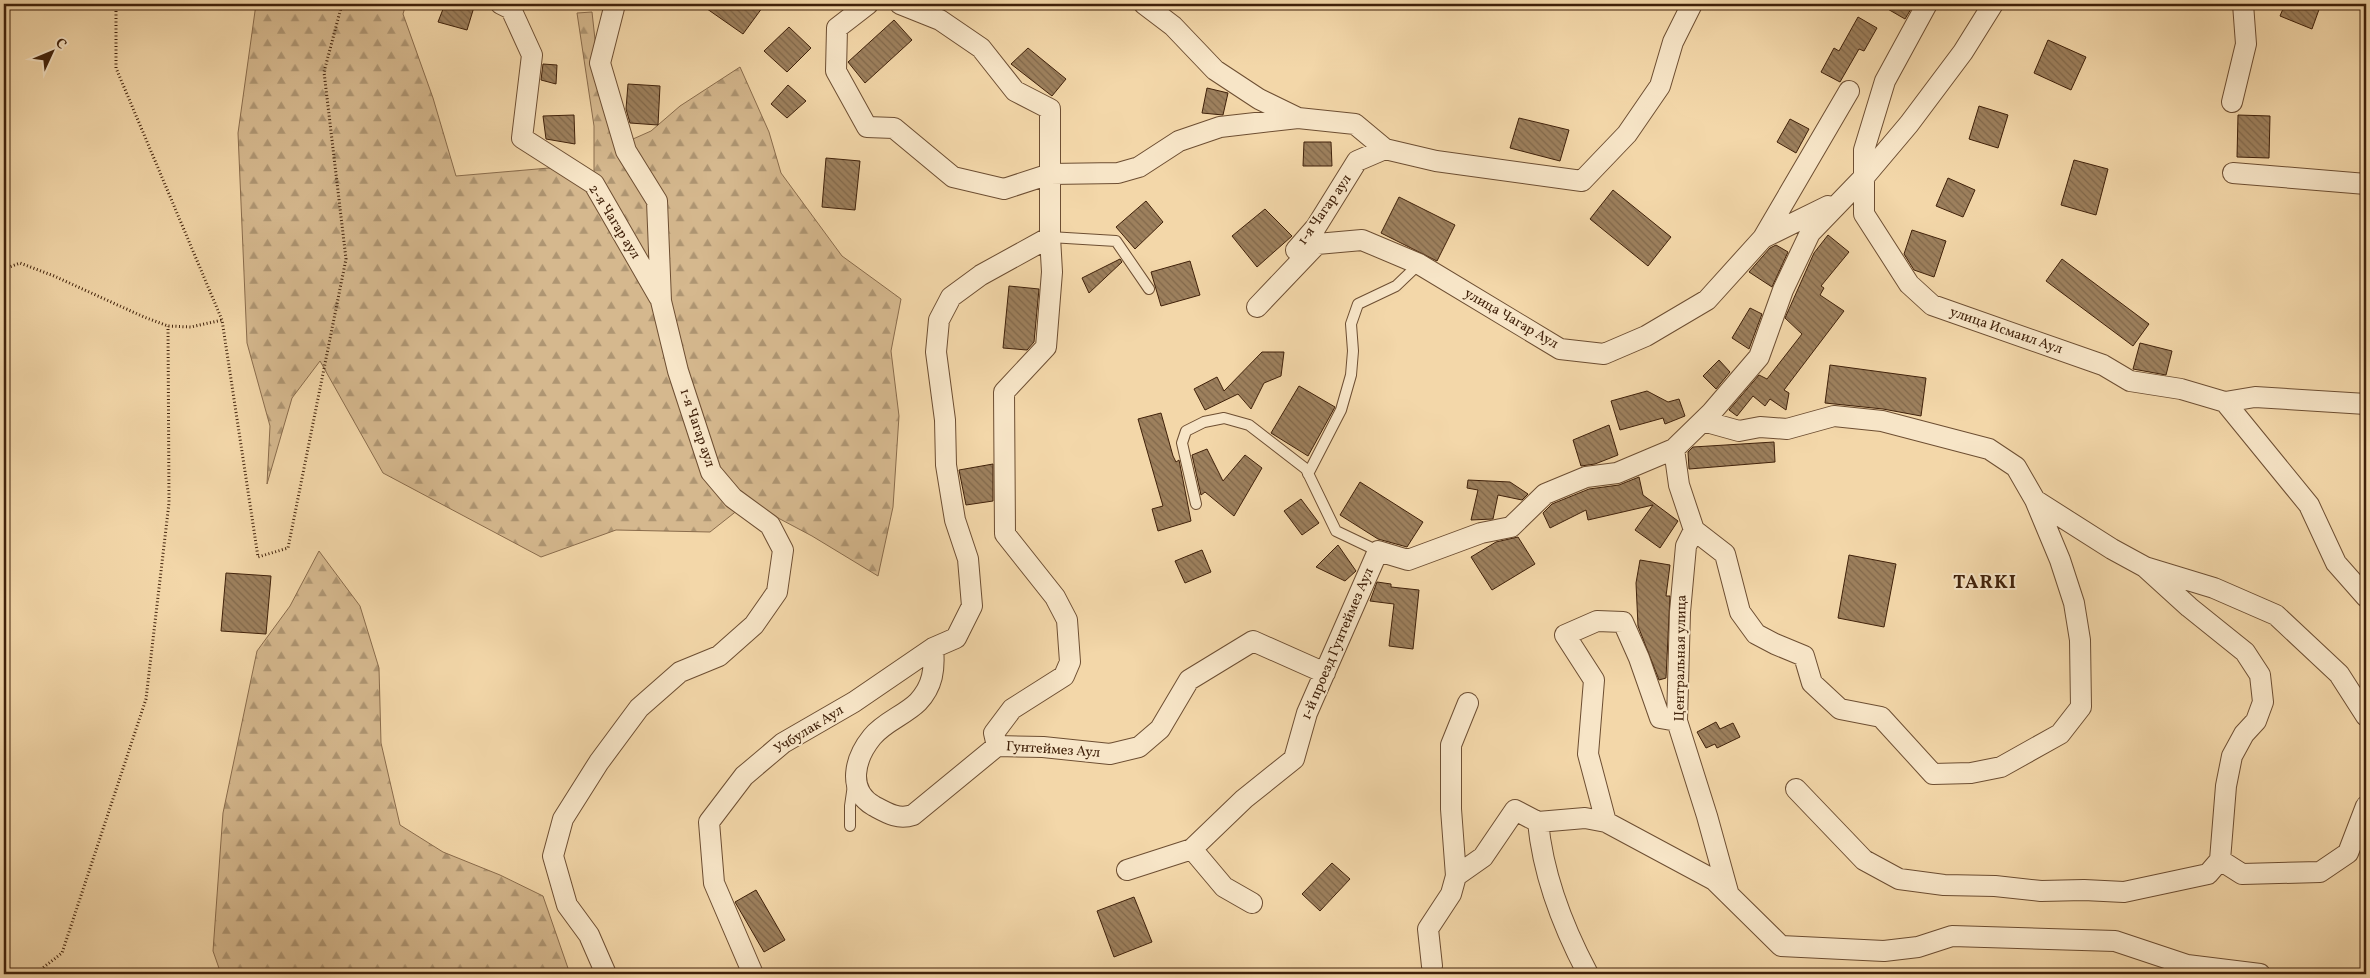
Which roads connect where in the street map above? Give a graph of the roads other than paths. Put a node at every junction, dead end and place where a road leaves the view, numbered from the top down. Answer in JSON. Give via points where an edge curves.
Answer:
{"nodes":[{"id":1,"x":501,"y":4,"type":"edge"},
{"id":2,"x":615,"y":4,"type":"edge"},
{"id":3,"x":868,"y":4,"type":"edge"},
{"id":4,"x":900,"y":4,"type":"edge"},
{"id":5,"x":1144,"y":4,"type":"edge"},
{"id":6,"x":1692,"y":4,"type":"edge"},
{"id":7,"x":1927,"y":4,"type":"edge"},
{"id":8,"x":1993,"y":4,"type":"edge"},
{"id":9,"x":2242,"y":4,"type":"edge"},
{"id":10,"x":1848,"y":91,"type":"dead end"},
{"id":11,"x":2232,"y":102,"type":"dead end"},
{"id":12,"x":1298,"y":118,"type":"junction"},
{"id":13,"x":1385,"y":149,"type":"junction"},
{"id":14,"x":2233,"y":173,"type":"dead end"},
{"id":15,"x":1050,"y":174,"type":"junction"},
{"id":16,"x":1866,"y":175,"type":"junction"},
{"id":17,"x":2366,"y":184,"type":"edge"},
{"id":18,"x":1844,"y":197,"type":"junction"},
{"id":19,"x":1050,"y":237,"type":"junction"},
{"id":20,"x":1763,"y":238,"type":"junction"},
{"id":21,"x":1419,"y":264,"type":"junction"},
{"id":22,"x":1149,"y":289,"type":"dead end"},
{"id":23,"x":662,"y":301,"type":"junction"},
{"id":24,"x":1256,"y":307,"type":"joint"},
{"id":25,"x":2225,"y":402,"type":"junction"},
{"id":26,"x":2366,"y":404,"type":"edge"},
{"id":27,"x":1703,"y":421,"type":"junction"},
{"id":28,"x":1674,"y":450,"type":"junction"},
{"id":29,"x":1308,"y":474,"type":"junction"},
{"id":30,"x":2034,"y":500,"type":"junction"},
{"id":31,"x":1196,"y":504,"type":"dead end"},
{"id":32,"x":1694,"y":530,"type":"junction"},
{"id":33,"x":1378,"y":551,"type":"junction"},
{"id":34,"x":2145,"y":567,"type":"junction"},
{"id":35,"x":2366,"y":597,"type":"edge"},
{"id":36,"x":934,"y":648,"type":"junction"},
{"id":37,"x":1324,"y":673,"type":"junction"},
{"id":38,"x":1468,"y":703,"type":"dead end"},
{"id":39,"x":2366,"y":716,"type":"edge"},
{"id":40,"x":1677,"y":721,"type":"junction"},
{"id":41,"x":997,"y":746,"type":"junction"},
{"id":42,"x":854,"y":776,"type":"junction"},
{"id":43,"x":1796,"y":790,"type":"dead end"},
{"id":44,"x":2366,"y":806,"type":"edge"},
{"id":45,"x":1538,"y":822,"type":"junction"},
{"id":46,"x":1606,"y":822,"type":"junction"},
{"id":47,"x":850,"y":826,"type":"dead end"},
{"id":48,"x":1192,"y":849,"type":"junction"},
{"id":49,"x":2220,"y":860,"type":"junction"},
{"id":50,"x":1127,"y":870,"type":"dead end"},
{"id":51,"x":1456,"y":876,"type":"junction"},
{"id":52,"x":1728,"y":894,"type":"junction"},
{"id":53,"x":1252,"y":903,"type":"dead end"},
{"id":54,"x":1432,"y":966,"type":"dead end"},
{"id":55,"x":1584,"y":973,"type":"edge"},
{"id":56,"x":606,"y":974,"type":"edge"},
{"id":57,"x":753,"y":974,"type":"edge"},
{"id":58,"x":2260,"y":974,"type":"edge"}],
"edges":[{"from":1,"to":23,"type":"street","name":"2-я Чагар аул","via":[[511,9],[532,55],[522,138],[594,184]]},
{"from":2,"to":23,"type":"street","name":"1-я Чагар аул","via":[[600,63],[626,151],[657,201]]},
{"from":3,"to":15,"type":"street","via":[[837,28],[836,71],[867,127],[894,128],[953,178],[1004,189]]},
{"from":4,"to":15,"type":"street","via":[[940,20],[981,48],[1015,91],[1050,109]]},
{"from":5,"to":12,"type":"street","via":[[1173,26],[1215,70],[1259,99]]},
{"from":6,"to":13,"type":"street","via":[[1673,42],[1660,86],[1627,134],[1582,181],[1436,161]]},
{"from":7,"to":16,"type":"street","name":"улица Исмаил Аул","via":[[1885,81],[1864,150]]},
{"from":8,"to":16,"type":"street","via":[[1963,52]]},
{"from":9,"to":11,"type":"street","via":[[2246,44]]},
{"from":10,"to":20,"type":"street"},
{"from":12,"to":13,"type":"street","via":[[1356,124]]},
{"from":12,"to":15,"type":"street","via":[[1220,127],[1179,141],[1139,167],[1118,173]]},
{"from":13,"to":24,"type":"street","name":"1-я Чагар аул","via":[[1357,162],[1316,227],[1286,262]]},
{"from":14,"to":17,"type":"street"},
{"from":15,"to":19,"type":"street"},
{"from":16,"to":18,"type":"street"},
{"from":16,"to":25,"type":"street","name":"улица Исмаил Аул","via":[[1864,214],[1909,284],[1932,305],[2103,365],[2130,381],[2181,389]]},
{"from":18,"to":20,"type":"street","name":"улица Чагар Аул"},
{"from":18,"to":27,"type":"street","via":[[1810,233],[1783,290],[1759,357]]},
{"from":19,"to":22,"type":"lane","via":[[1116,241]]},
{"from":19,"to":36,"type":"street","name":"Учбулак Аул","via":[[981,275],[951,297],[938,320],[936,352],[945,420],[946,465],[955,520],[968,559],[972,606],[956,638]]},
{"from":19,"to":41,"type":"street","via":[[1052,272],[1046,347],[1004,392],[1005,534],[1055,597],[1067,620],[1070,662],[1064,676],[1012,709],[994,733]]},
{"from":20,"to":21,"type":"street","name":"улица Чагар Аул","via":[[1707,300],[1646,336],[1604,354],[1560,349]]},
{"from":21,"to":24,"type":"street","name":"улица Чагар Аул","via":[[1362,240],[1317,244]]},
{"from":21,"to":29,"type":"lane","via":[[1396,286],[1358,304],[1351,324],[1353,351],[1341,410]]},
{"from":23,"to":56,"type":"street","name":"1-я Чагар аул","via":[[678,371],[711,472],[732,498],[770,525],[783,550],[777,592],[754,625],[719,656],[680,672],[639,708],[563,819],[553,856],[567,905],[590,935]]},
{"from":25,"to":26,"type":"street","via":[[2255,397]]},
{"from":25,"to":35,"type":"street","via":[[2309,506],[2336,563]]},
{"from":27,"to":28,"type":"street"},
{"from":27,"to":30,"type":"street","via":[[1739,431],[1760,427],[1787,429],[1834,416],[1882,421],[1989,449],[2016,467]]},
{"from":28,"to":32,"type":"street","via":[[1679,485]]},
{"from":28,"to":33,"type":"street","via":[[1616,473],[1586,477],[1545,494],[1510,527],[1481,533],[1408,560]]},
{"from":29,"to":31,"type":"lane","via":[[1306,469],[1249,425],[1224,418],[1204,422],[1186,431],[1182,443]]},
{"from":29,"to":33,"type":"lane","via":[[1336,531]]},
{"from":30,"to":32,"type":"street","via":[[2060,560],[2074,603],[2080,640],[2081,707],[2060,734],[2001,767],[1971,773],[1933,774],[1881,717],[1840,709],[1812,683],[1804,656],[1756,634],[1740,612],[1725,554]]},
{"from":30,"to":34,"type":"street"},
{"from":32,"to":40,"type":"street","name":"Центральная улица","via":[[1686,546],[1680,612]]},
{"from":33,"to":37,"type":"street","name":"1-й проезд Гунтеймез Аул"},
{"from":34,"to":39,"type":"street","via":[[2214,588],[2276,615],[2339,674]]},
{"from":34,"to":49,"type":"street","via":[[2245,652],[2260,675],[2263,702],[2256,721],[2244,734],[2232,756],[2224,802]]},
{"from":36,"to":42,"type":"street","via":[[934,675],[927,688],[918,701],[872,736]]},
{"from":36,"to":57,"type":"street","name":"Учбулак Аул","via":[[854,702],[783,743],[744,776],[709,822],[714,883]]},
{"from":37,"to":41,"type":"street","name":"Гунтеймез Аул","via":[[1253,641],[1189,680],[1160,729],[1139,747],[1110,754]]},
{"from":37,"to":48,"type":"street","name":"1-й проезд Гунтеймез Аул","via":[[1307,712],[1294,758],[1244,798]]},
{"from":38,"to":51,"type":"street","via":[[1451,745]]},
{"from":40,"to":46,"type":"street","via":[[1660,718],[1623,622],[1597,621],[1565,635],[1594,680],[1588,754]]},
{"from":40,"to":52,"type":"street","name":"Центральная улица","via":[[1708,816]]},
{"from":41,"to":42,"type":"street","name":"Гунтеймез Аул","via":[[913,814],[905,817],[886,813],[867,802],[860,794]]},
{"from":42,"to":47,"type":"lane"},
{"from":43,"to":49,"type":"street","via":[[1864,860],[1898,879],[2041,892],[2124,892],[2208,874]]},
{"from":44,"to":49,"type":"street","via":[[2348,852],[2320,872],[2242,874]]},
{"from":45,"to":46,"type":"street","via":[[1585,818]]},
{"from":45,"to":51,"type":"street","via":[[1515,810],[1483,857]]},
{"from":45,"to":55,"type":"street","via":[[1541,852],[1567,935]]},
{"from":46,"to":52,"type":"street","via":[[1714,880]]},
{"from":48,"to":50,"type":"street"},
{"from":48,"to":53,"type":"street","via":[[1224,887]]},
{"from":51,"to":54,"type":"street","via":[[1451,894],[1428,929]]},
{"from":52,"to":58,"type":"street","via":[[1781,946],[1884,951],[1918,947],[1952,936],[2114,941],[2187,965]]}]}
